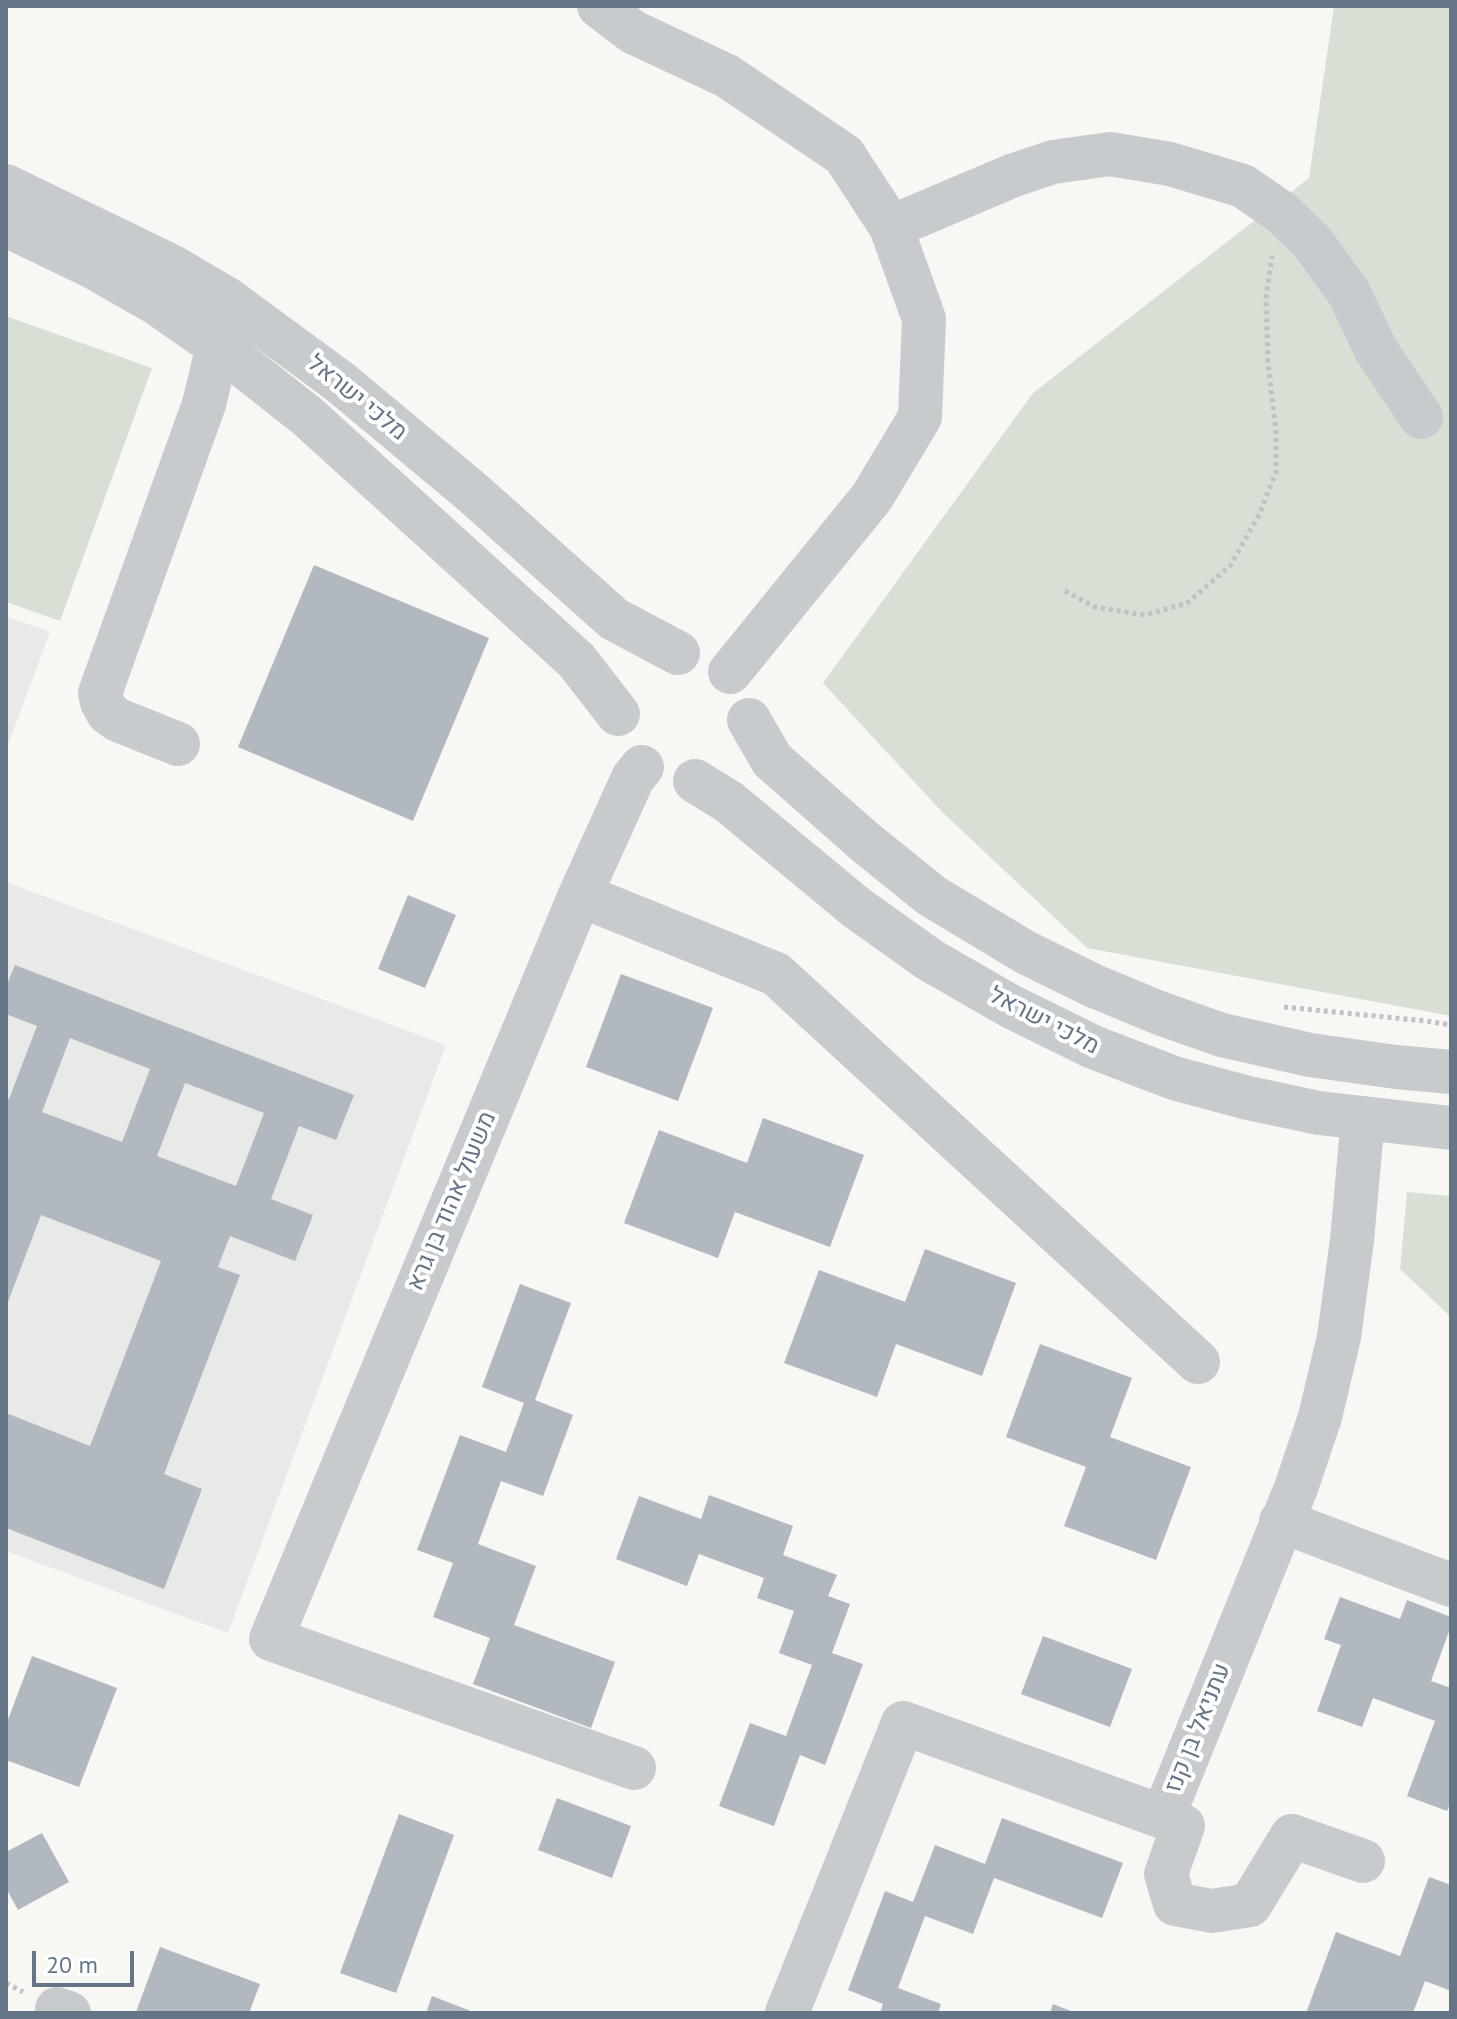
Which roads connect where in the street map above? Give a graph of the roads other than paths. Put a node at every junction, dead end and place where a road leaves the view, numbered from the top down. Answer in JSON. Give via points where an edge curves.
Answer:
{"nodes":[{"id":1,"x":599,"y":6,"type":"edge"},
{"id":2,"x":6,"y":186,"type":"edge"},
{"id":3,"x":6,"y":225,"type":"edge"},
{"id":4,"x":891,"y":227,"type":"junction"},
{"id":5,"x":218,"y":346,"type":"junction"},
{"id":6,"x":1421,"y":417,"type":"dead end"},
{"id":7,"x":678,"y":653,"type":"junction"},
{"id":8,"x":730,"y":672,"type":"junction"},
{"id":9,"x":618,"y":714,"type":"junction"},
{"id":10,"x":749,"y":720,"type":"junction"},
{"id":11,"x":178,"y":744,"type":"dead end"},
{"id":12,"x":642,"y":767,"type":"junction"},
{"id":13,"x":695,"y":781,"type":"junction"},
{"id":14,"x":580,"y":895,"type":"junction"},
{"id":15,"x":1451,"y":1072,"type":"edge"},
{"id":16,"x":1363,"y":1118,"type":"junction"},
{"id":17,"x":1451,"y":1128,"type":"edge"},
{"id":18,"x":1198,"y":1362,"type":"dead end"},
{"id":19,"x":1281,"y":1521,"type":"junction"},
{"id":20,"x":1451,"y":1585,"type":"edge"},
{"id":21,"x":634,"y":1768,"type":"dead end"},
{"id":22,"x":1163,"y":1817,"type":"junction"},
{"id":23,"x":1363,"y":1861,"type":"dead end"},
{"id":24,"x":787,"y":2013,"type":"edge"}],
"edges":[{"from":1,"to":4,"type":"street","via":[[633,32],[727,76],[844,155]]},
{"from":2,"to":7,"type":"street","name":"מלכי ישראל","via":[[227,299],[340,382],[614,619]]},
{"from":3,"to":5,"type":"street","name":"מלכי ישראל","via":[[93,267]]},
{"from":4,"to":6,"type":"street","via":[[1014,175],[1053,162],[1110,154],[1170,164],[1243,186],[1312,242],[1349,293],[1376,350]]},
{"from":4,"to":8,"type":"street","via":[[924,319],[920,417],[872,497]]},
{"from":5,"to":9,"type":"street","name":"מלכי ישראל","via":[[318,425],[565,649]]},
{"from":5,"to":11,"type":"street","via":[[204,404],[100,693],[108,713],[118,720]]},
{"from":7,"to":8,"type":"street","via":[[697,654]]},
{"from":7,"to":9,"type":"street","via":[[660,656],[630,679]]},
{"from":8,"to":10,"type":"street","via":[[747,702]]},
{"from":9,"to":12,"type":"street","via":[[628,752]]},
{"from":10,"to":13,"type":"street","via":[[733,760],[716,774]]},
{"from":10,"to":15,"type":"street","via":[[772,760],[865,842],[932,896],[1025,952],[1094,986],[1222,1035],[1310,1055]]},
{"from":12,"to":13,"type":"street","via":[[656,777]]},
{"from":12,"to":14,"type":"street","name":"משעול אהוד בן גרא"},
{"from":13,"to":16,"type":"street","name":"מלכי ישראל","via":[[740,811],[857,908],[930,960],[1010,1006],[1093,1047],[1174,1078],[1248,1098]]},
{"from":14,"to":18,"type":"street","via":[[776,974]]},
{"from":14,"to":21,"type":"street","name":"משעול אהוד בן גרא","via":[[271,1639]]},
{"from":16,"to":17,"type":"street","name":"מלכי ישראל"},
{"from":16,"to":19,"type":"street","name":"עתניאל בן קנז","via":[[1339,1337],[1320,1417]]},
{"from":19,"to":20,"type":"street"},
{"from":19,"to":22,"type":"street","name":"עתניאל בן קנז"},
{"from":22,"to":23,"type":"street","via":[[1183,1826],[1166,1874],[1175,1904],[1212,1911],[1250,1905],[1292,1836]]},
{"from":22,"to":24,"type":"street","name":"עתניאל בן קנז","via":[[903,1723]]}]}
